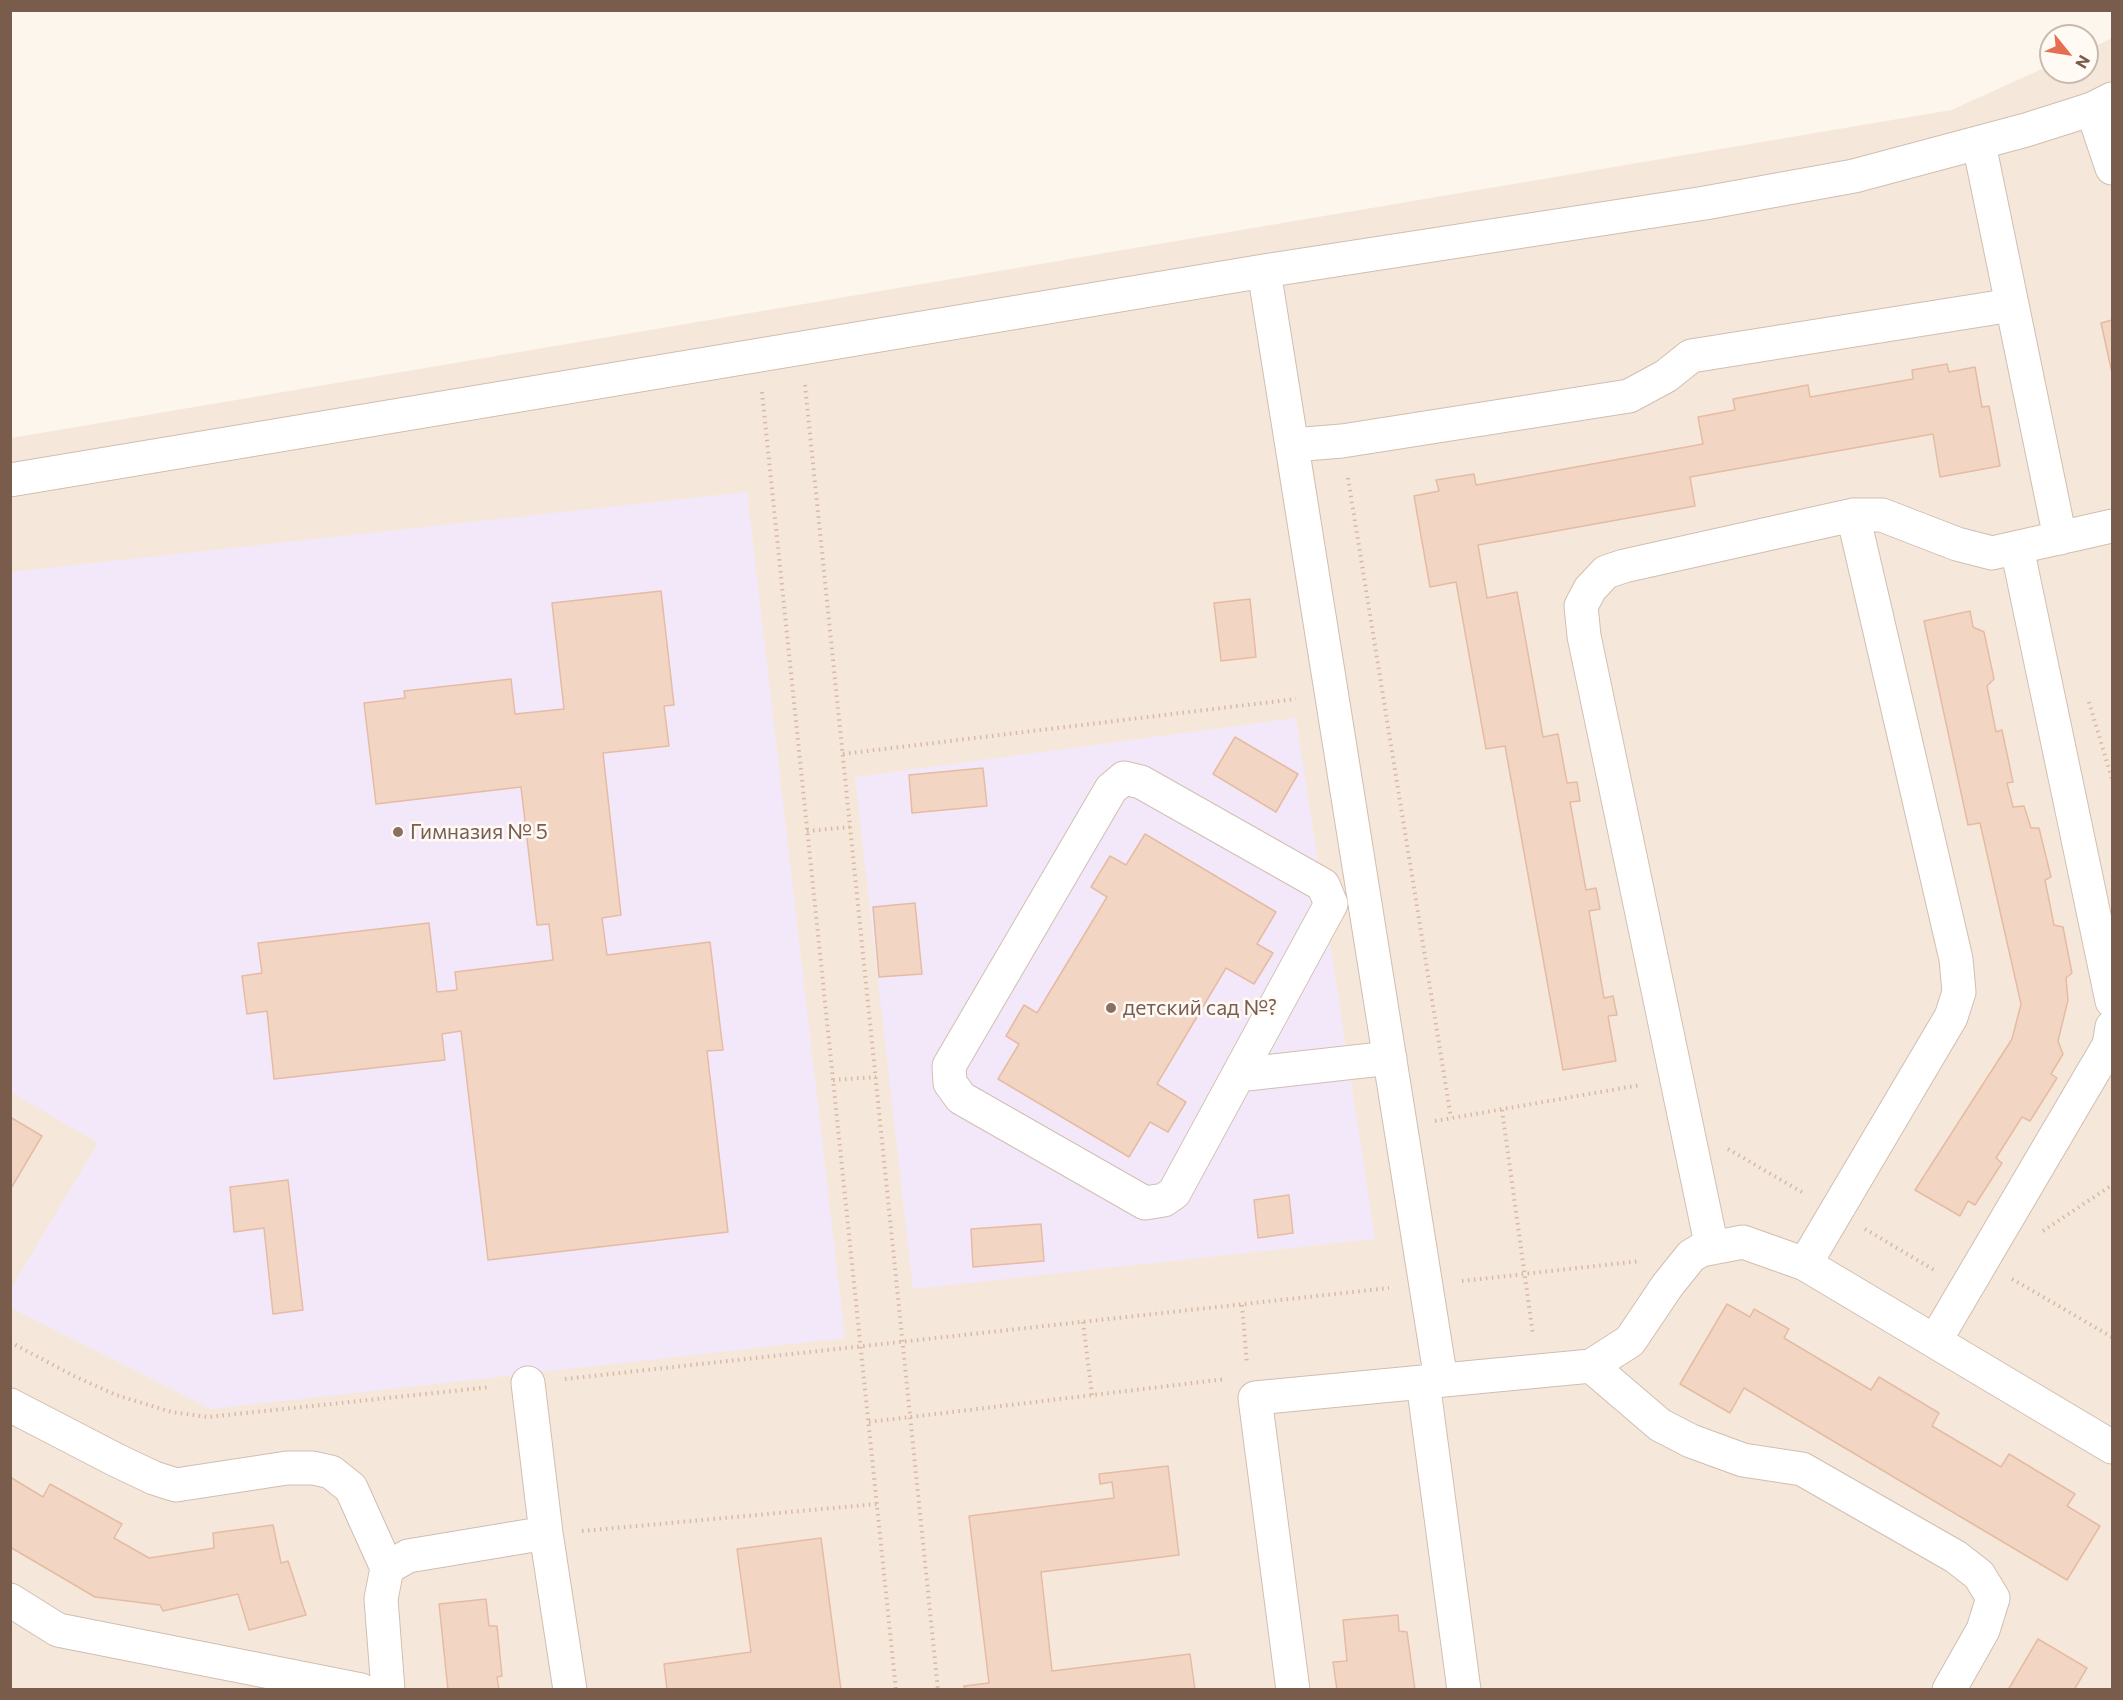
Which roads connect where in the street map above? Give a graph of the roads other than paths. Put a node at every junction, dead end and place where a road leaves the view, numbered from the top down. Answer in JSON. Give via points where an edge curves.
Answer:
{"nodes":[{"id":1,"x":2102,"y":104,"type":"edge"},
{"id":2,"x":1978,"y":144,"type":"junction"},
{"id":3,"x":2112,"y":168,"type":"edge"},
{"id":4,"x":1264,"y":271,"type":"junction"},
{"id":5,"x":2013,"y":305,"type":"junction"},
{"id":6,"x":1292,"y":445,"type":"junction"},
{"id":7,"x":10,"y":480,"type":"edge"},
{"id":8,"x":1853,"y":515,"type":"junction"},
{"id":9,"x":2112,"y":526,"type":"edge"},
{"id":10,"x":2060,"y":538,"type":"junction"},
{"id":11,"x":2017,"y":548,"type":"junction"},
{"id":12,"x":1364,"y":898,"type":"junction"},
{"id":13,"x":1331,"y":904,"type":"junction"},
{"id":14,"x":2112,"y":1001,"type":"edge"},
{"id":15,"x":2112,"y":1027,"type":"edge"},
{"id":16,"x":1390,"y":1058,"type":"junction"},
{"id":17,"x":1238,"y":1075,"type":"junction"},
{"id":18,"x":1701,"y":1252,"type":"junction"},
{"id":19,"x":1805,"y":1264,"type":"junction"},
{"id":20,"x":1935,"y":1341,"type":"junction"},
{"id":21,"x":1591,"y":1366,"type":"junction"},
{"id":22,"x":1432,"y":1381,"type":"junction"},
{"id":23,"x":528,"y":1383,"type":"road end"},
{"id":24,"x":10,"y":1405,"type":"edge"},
{"id":25,"x":2112,"y":1447,"type":"edge"},
{"id":26,"x":546,"y":1533,"type":"junction"},
{"id":27,"x":387,"y":1568,"type":"junction"},
{"id":28,"x":10,"y":1600,"type":"edge"},
{"id":29,"x":361,"y":1689,"type":"edge"},
{"id":30,"x":388,"y":1689,"type":"edge"},
{"id":31,"x":570,"y":1689,"type":"edge"},
{"id":32,"x":1293,"y":1689,"type":"edge"},
{"id":33,"x":1464,"y":1689,"type":"edge"},
{"id":34,"x":1949,"y":1689,"type":"edge"}],
"edges":[{"from":1,"to":2,"type":"street"},
{"from":1,"to":3,"type":"street"},
{"from":2,"to":4,"type":"street","via":[[1854,176],[1728,199]]},
{"from":2,"to":5,"type":"street"},
{"from":4,"to":6,"type":"street"},
{"from":4,"to":7,"type":"street"},
{"from":5,"to":6,"type":"street","via":[[1691,356],[1666,376],[1629,396],[1342,441]]},
{"from":5,"to":10,"type":"street"},
{"from":6,"to":12,"type":"street"},
{"from":8,"to":11,"type":"street","via":[[1882,515],[1992,553]]},
{"from":8,"to":18,"type":"street","via":[[1606,572],[1581,606],[1584,636],[1686,1124]]},
{"from":8,"to":19,"type":"street","via":[[1956,959],[1959,992],[1951,1017]]},
{"from":9,"to":10,"type":"street"},
{"from":10,"to":11,"type":"street"},
{"from":11,"to":14,"type":"street"},
{"from":12,"to":13,"type":"street"},
{"from":12,"to":16,"type":"street"},
{"from":13,"to":17,"type":"street"},
{"from":13,"to":17,"type":"street","via":[[1323,885],[1141,782],[1124,778],[1111,789],[949,1066],[950,1083],[961,1098],[1145,1203],[1164,1200],[1174,1193]]},
{"from":15,"to":20,"type":"street","via":[[2109,1045]]},
{"from":16,"to":17,"type":"street"},
{"from":16,"to":22,"type":"street","via":[[1425,1285]]},
{"from":18,"to":19,"type":"street","via":[[1743,1242]]},
{"from":18,"to":21,"type":"street","via":[[1667,1286],[1630,1341]]},
{"from":19,"to":20,"type":"street"},
{"from":20,"to":25,"type":"street"},
{"from":21,"to":22,"type":"street"},
{"from":21,"to":34,"type":"street","via":[[1659,1425],[1743,1460],[1802,1469],[1956,1557],[1979,1575],[1993,1598],[1983,1630]]},
{"from":22,"to":32,"type":"street","via":[[1255,1398]]},
{"from":22,"to":33,"type":"street"},
{"from":23,"to":26,"type":"street"},
{"from":24,"to":27,"type":"street","via":[[116,1460],[176,1485],[287,1468],[331,1472],[351,1488]]},
{"from":26,"to":27,"type":"street","via":[[408,1556]]},
{"from":26,"to":31,"type":"street"},
{"from":27,"to":30,"type":"street","via":[[381,1599]]},
{"from":28,"to":29,"type":"street","via":[[58,1630]]}]}
